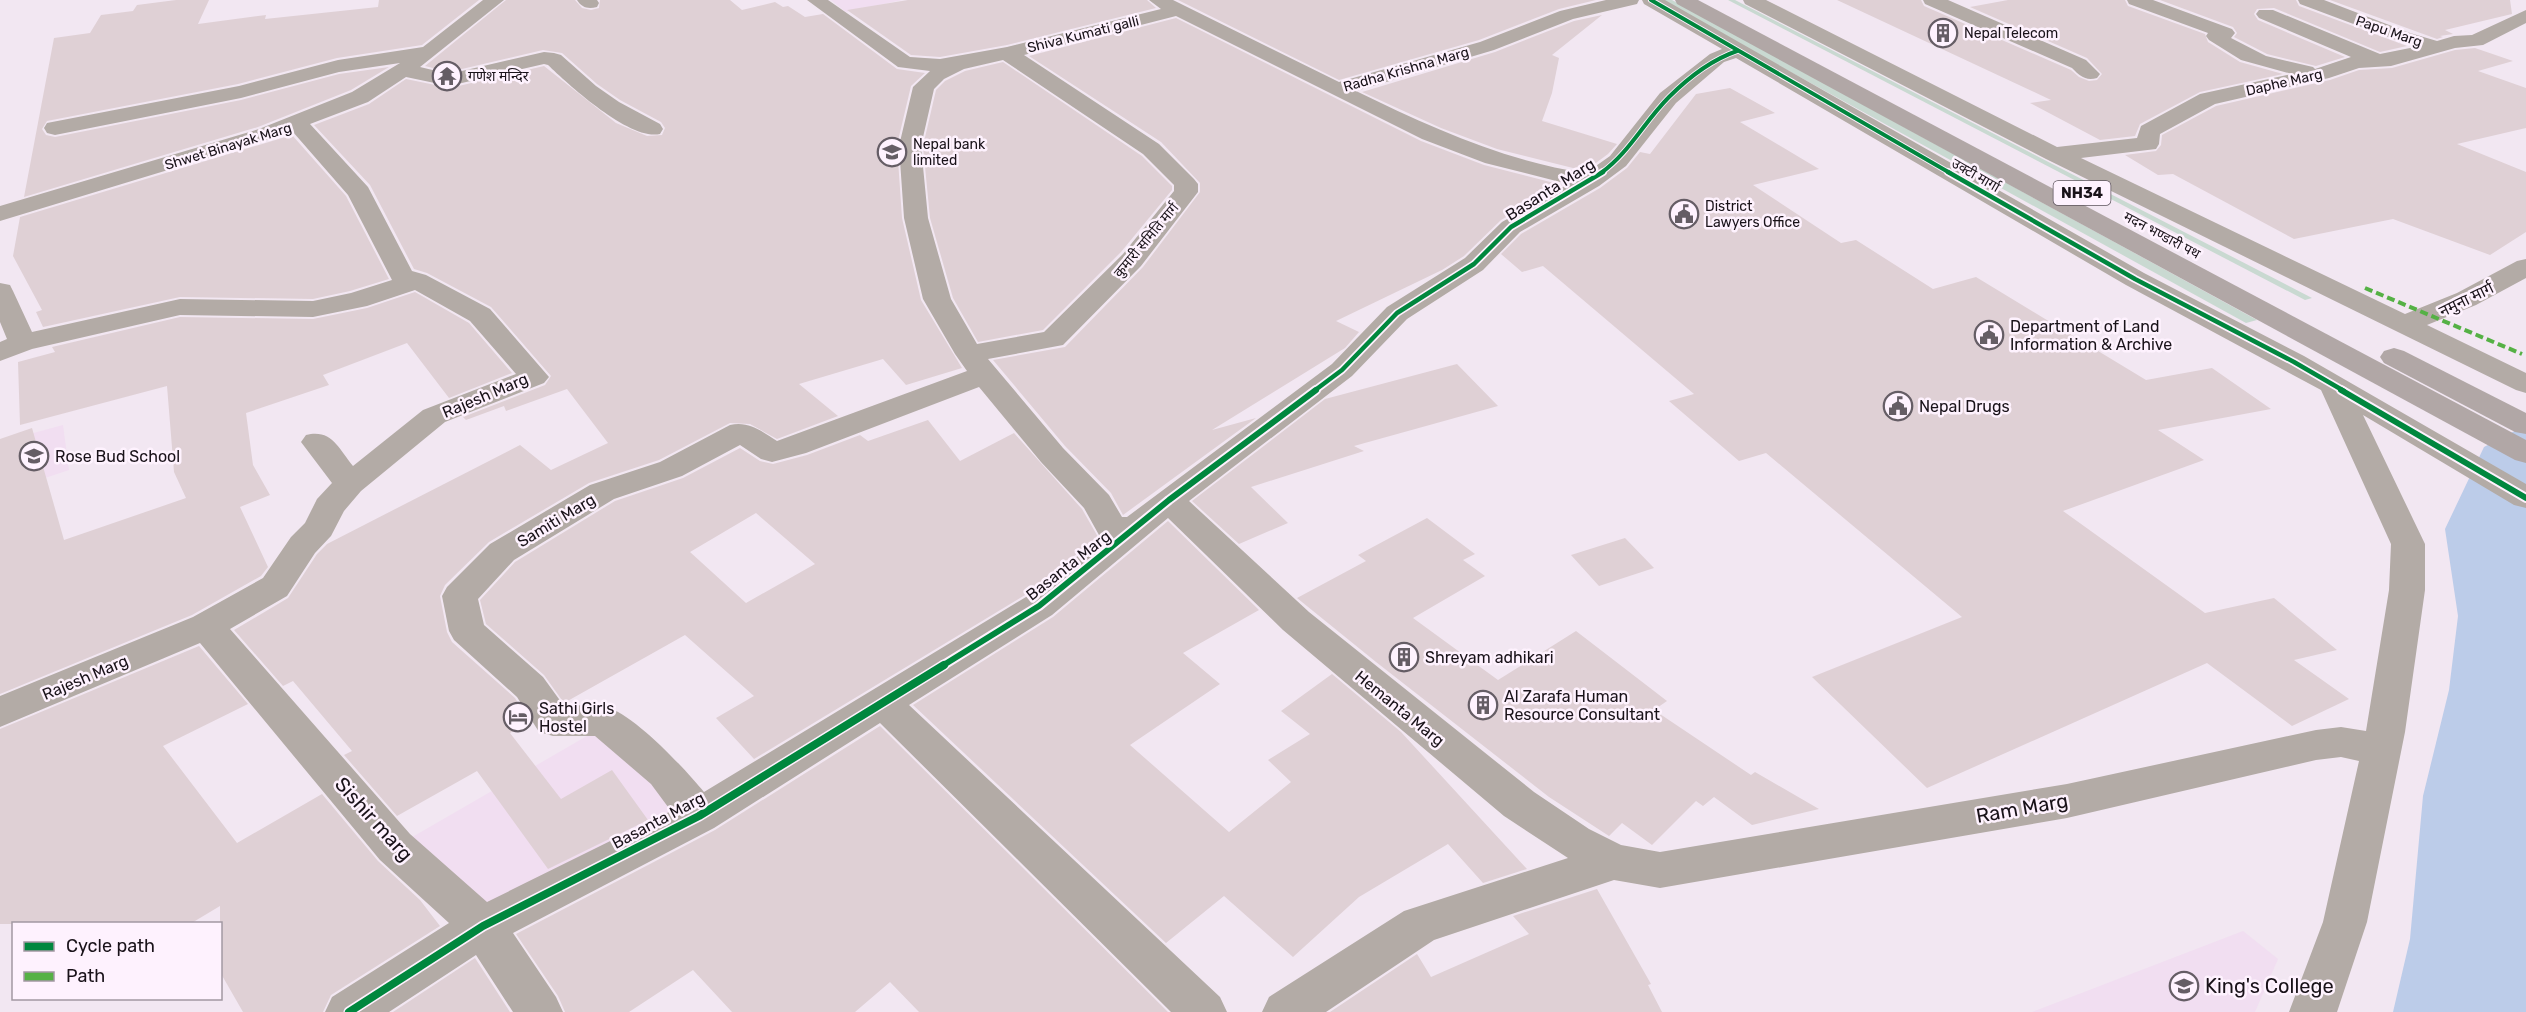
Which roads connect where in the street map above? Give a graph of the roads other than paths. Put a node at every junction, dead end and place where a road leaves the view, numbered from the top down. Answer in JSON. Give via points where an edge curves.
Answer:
{"nodes":[{"id":1,"x":495,"y":0,"type":"edge"},
{"id":2,"x":816,"y":0,"type":"edge"},
{"id":3,"x":1158,"y":0,"type":"edge"},
{"id":4,"x":1630,"y":0,"type":"edge"},
{"id":5,"x":1651,"y":0,"type":"edge"},
{"id":6,"x":1684,"y":0,"type":"edge"},
{"id":7,"x":1715,"y":0,"type":"edge"},
{"id":8,"x":1752,"y":0,"type":"edge"},
{"id":9,"x":1932,"y":0,"type":"edge"},
{"id":10,"x":2136,"y":0,"type":"edge"},
{"id":11,"x":2307,"y":0,"type":"edge"},
{"id":12,"x":1178,"y":10,"type":"junction"},
{"id":13,"x":2266,"y":14,"type":"dead end"},
{"id":14,"x":2526,"y":16,"type":"edge"},
{"id":15,"x":2438,"y":47,"type":"junction"},
{"id":16,"x":1737,"y":51,"type":"junction"},
{"id":17,"x":429,"y":52,"type":"junction"},
{"id":18,"x":996,"y":55,"type":"junction"},
{"id":19,"x":2376,"y":60,"type":"junction"},
{"id":20,"x":404,"y":70,"type":"junction"},
{"id":21,"x":2091,"y":74,"type":"dead end"},
{"id":22,"x":2322,"y":74,"type":"junction"},
{"id":23,"x":1338,"y":89,"type":"junction"},
{"id":24,"x":297,"y":123,"type":"junction"},
{"id":25,"x":56,"y":128,"type":"dead end"},
{"id":26,"x":652,"y":129,"type":"dead end"},
{"id":27,"x":2054,"y":154,"type":"junction"},
{"id":28,"x":1591,"y":181,"type":"junction"},
{"id":29,"x":0,"y":214,"type":"edge"},
{"id":30,"x":2526,"y":267,"type":"edge"},
{"id":31,"x":417,"y":281,"type":"junction"},
{"id":32,"x":0,"y":291,"type":"edge"},
{"id":33,"x":2403,"y":324,"type":"junction"},
{"id":34,"x":11,"y":348,"type":"edge"},
{"id":35,"x":977,"y":364,"type":"junction"},
{"id":36,"x":2521,"y":381,"type":"edge"},
{"id":37,"x":2334,"y":386,"type":"junction"},
{"id":38,"x":2526,"y":425,"type":"edge"},
{"id":39,"x":317,"y":442,"type":"dead end"},
{"id":40,"x":2526,"y":453,"type":"edge"},
{"id":41,"x":350,"y":484,"type":"junction"},
{"id":42,"x":2526,"y":498,"type":"edge"},
{"id":43,"x":1169,"y":500,"type":"junction"},
{"id":44,"x":1136,"y":529,"type":"junction"},
{"id":45,"x":206,"y":626,"type":"junction"},
{"id":46,"x":883,"y":703,"type":"junction"},
{"id":47,"x":0,"y":712,"type":"edge"},
{"id":48,"x":2381,"y":749,"type":"junction"},
{"id":49,"x":699,"y":816,"type":"junction"},
{"id":50,"x":1614,"y":862,"type":"junction"},
{"id":51,"x":1660,"y":870,"type":"joint"},
{"id":52,"x":483,"y":926,"type":"junction"},
{"id":53,"x":349,"y":1012,"type":"edge"},
{"id":54,"x":539,"y":1012,"type":"edge"},
{"id":55,"x":1203,"y":1012,"type":"edge"},
{"id":56,"x":1286,"y":1012,"type":"edge"},
{"id":57,"x":2313,"y":1012,"type":"edge"}],
"edges":[{"from":1,"to":17,"type":"street"},
{"from":2,"to":18,"type":"street","via":[[905,63],[939,65]]},
{"from":3,"to":12,"type":"street","name":"Radha Krishna Marg"},
{"from":4,"to":23,"type":"street","name":"Radha Krishna Marg","via":[[1567,15],[1487,46]]},
{"from":5,"to":16,"type":"street","name":"उक्टी मार्गा"},
{"from":6,"to":40,"type":"highway","name":"मदन भण्डारी पथ","number":"NH34"},
{"from":7,"to":38,"type":"highway","name":"मदन भण्डारी पथ","number":"NH34"},
{"from":8,"to":27,"type":"street"},
{"from":9,"to":21,"type":"street","via":[[2079,64]]},
{"from":10,"to":22,"type":"street","via":[[2225,33],[2216,36],[2262,63]]},
{"from":11,"to":15,"type":"street","name":"Papu Marg","via":[[2403,38]]},
{"from":12,"to":18,"type":"street","name":"Shiva Kumati galli"},
{"from":12,"to":23,"type":"street","name":"Radha Krishna Marg"},
{"from":13,"to":19,"type":"street"},
{"from":14,"to":15,"type":"street","name":"Daphe Marg","via":[[2482,39]]},
{"from":15,"to":19,"type":"street","name":"Daphe Marg","via":[[2391,60]]},
{"from":16,"to":28,"type":"street","name":"Basanta Marg","via":[[1717,58],[1668,98],[1618,161]]},
{"from":16,"to":37,"type":"street","name":"उक्टी मार्गा","via":[[2135,279]]},
{"from":17,"to":20,"type":"street"},
{"from":17,"to":25,"type":"street","via":[[338,66],[241,92]]},
{"from":18,"to":35,"type":"street","via":[[957,65],[924,87],[910,146],[916,218],[937,299]]},
{"from":18,"to":35,"type":"street","name":"कुमारी समिति मार्ग","via":[[1152,149],[1186,184],[1186,192],[1132,260],[1053,339]]},
{"from":19,"to":22,"type":"street","name":"Daphe Marg","via":[[2356,62]]},
{"from":20,"to":24,"type":"street","via":[[360,98]]},
{"from":20,"to":26,"type":"street","via":[[449,80],[554,59],[586,91]]},
{"from":22,"to":27,"type":"street","name":"Daphe Marg","via":[[2208,99],[2149,131],[2148,144]]},
{"from":23,"to":28,"type":"street","name":"Basanta Marg","via":[[1441,140],[1518,166]]},
{"from":24,"to":29,"type":"street","name":"Shwet Binayak Marg"},
{"from":24,"to":31,"type":"street","name":"Shwet Binayak Marg","via":[[359,192],[402,276]]},
{"from":27,"to":33,"type":"street"},
{"from":28,"to":43,"type":"street","name":"Basanta Marg","via":[[1511,227],[1474,264],[1396,313],[1342,370]]},
{"from":30,"to":33,"type":"street","name":"नमुना मार्ग","via":[[2442,311]]},
{"from":31,"to":34,"type":"street","via":[[313,309],[180,307]]},
{"from":31,"to":41,"type":"street","name":"Rajesh Marg","via":[[480,315],[534,377],[434,416]]},
{"from":32,"to":34,"type":"street"},
{"from":33,"to":36,"type":"street"},
{"from":35,"to":44,"type":"street","via":[[1052,455],[1097,502],[1111,527]]},
{"from":35,"to":49,"type":"street","name":"Samiti Marg","via":[[868,417],[795,446],[772,452],[741,432],[670,469],[602,492],[502,552],[460,596],[467,631],[530,687],[553,721],[604,721],[665,772]]},
{"from":37,"to":42,"type":"street","name":"उक्टी मार्गा"},
{"from":37,"to":48,"type":"street","via":[[2408,544],[2402,628]]},
{"from":39,"to":41,"type":"street"},
{"from":41,"to":45,"type":"street","name":"Rajesh Marg","via":[[329,507],[319,528],[275,588]]},
{"from":43,"to":44,"type":"street","name":"Basanta Marg"},
{"from":43,"to":50,"type":"street","name":"Hemanta Marg","via":[[1296,621],[1391,702],[1519,804]]},
{"from":44,"to":46,"type":"street","name":"Basanta Marg","via":[[1039,606]]},
{"from":45,"to":47,"type":"street","name":"Rajesh Marg"},
{"from":45,"to":52,"type":"street","name":"Sishir marg","via":[[395,847]]},
{"from":46,"to":49,"type":"street","name":"Basanta Marg"},
{"from":46,"to":55,"type":"street"},
{"from":48,"to":51,"type":"street","name":"Ram Marg","via":[[2341,742],[2316,745],[2067,801]]},
{"from":48,"to":57,"type":"street","via":[[2345,922]]},
{"from":49,"to":52,"type":"street","name":"Basanta Marg"},
{"from":50,"to":51,"type":"street","name":"Hemanta Marg"},
{"from":50,"to":56,"type":"street","via":[[1420,925]]},
{"from":52,"to":53,"type":"street","name":"Basanta Marg"},
{"from":52,"to":54,"type":"street","name":"Sishir marg"}]}
